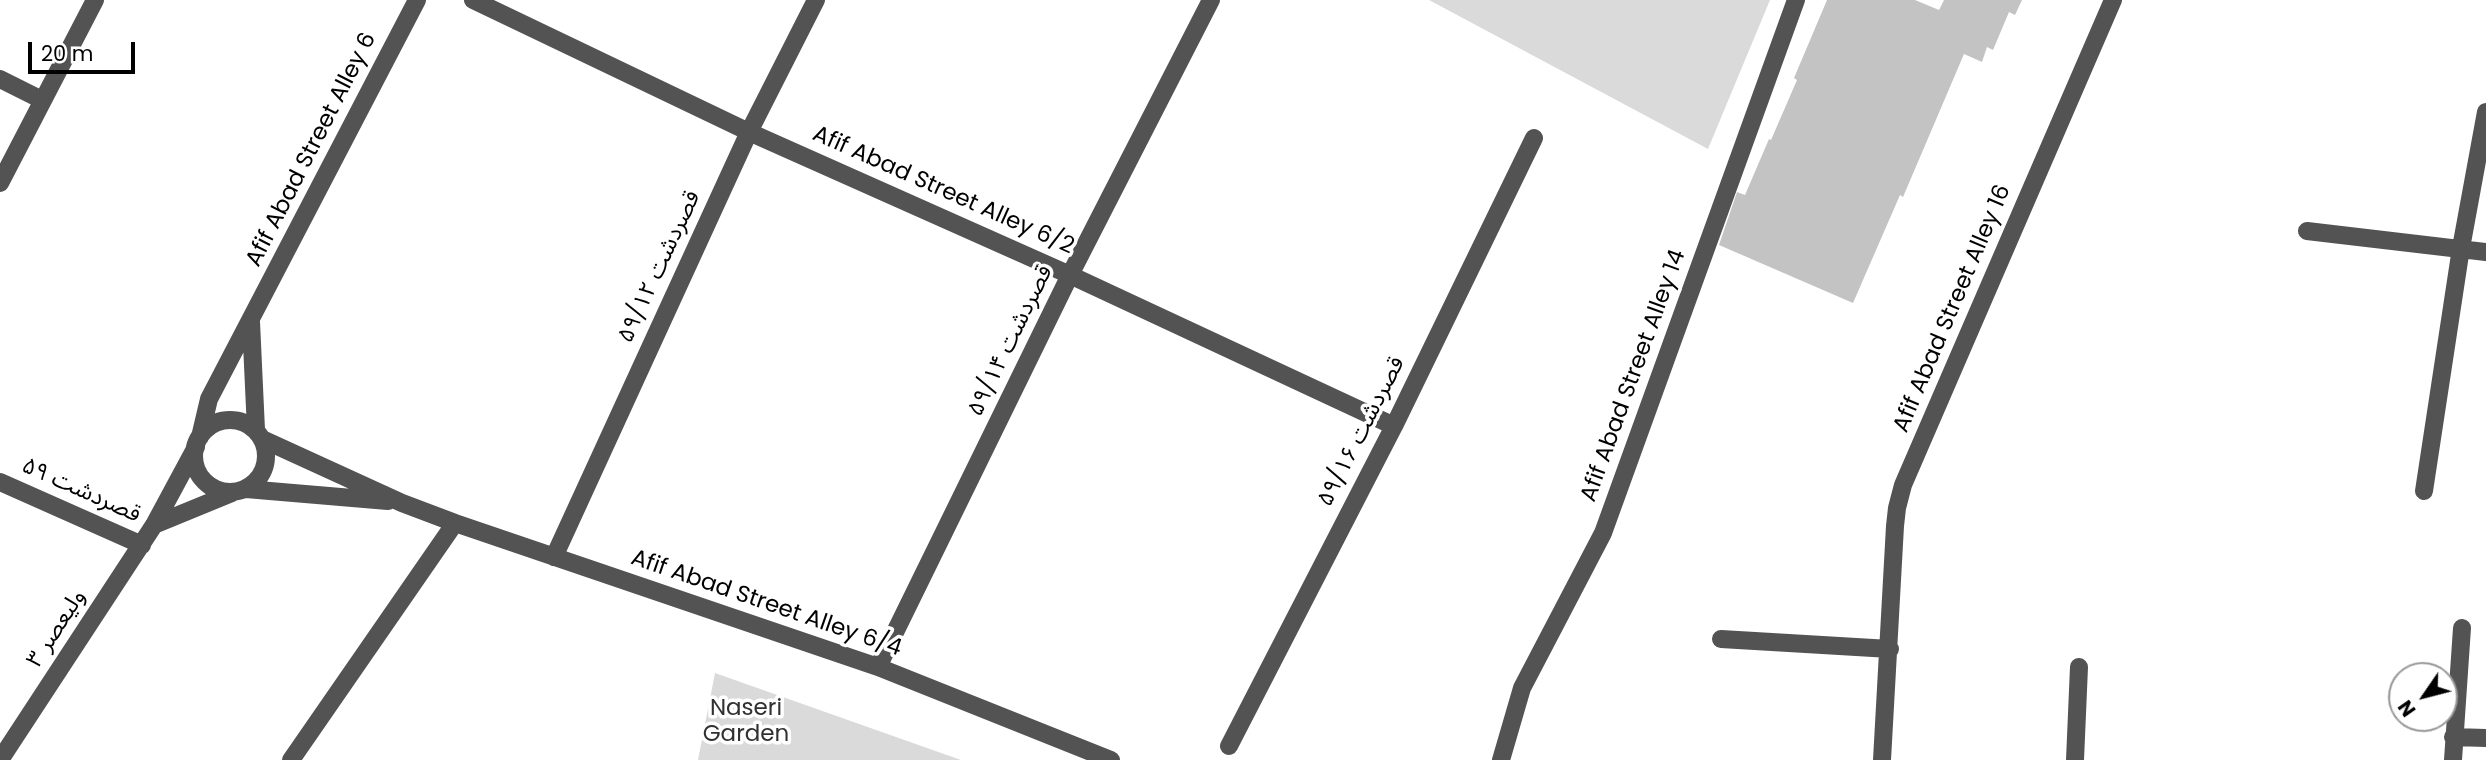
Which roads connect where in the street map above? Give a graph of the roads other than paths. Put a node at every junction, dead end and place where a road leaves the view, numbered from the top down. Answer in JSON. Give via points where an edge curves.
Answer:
{"nodes":[{"id":1,"x":95,"y":0,"type":"edge"},
{"id":2,"x":417,"y":0,"type":"edge"},
{"id":3,"x":473,"y":0,"type":"edge"},
{"id":4,"x":816,"y":0,"type":"edge"},
{"id":5,"x":1211,"y":0,"type":"edge"},
{"id":6,"x":1796,"y":0,"type":"edge"},
{"id":7,"x":2113,"y":0,"type":"edge"},
{"id":8,"x":0,"y":79,"type":"edge"},
{"id":9,"x":42,"y":100,"type":"junction"},
{"id":10,"x":2486,"y":113,"type":"edge"},
{"id":11,"x":749,"y":132,"type":"junction"},
{"id":12,"x":1534,"y":138,"type":"dead end"},
{"id":13,"x":0,"y":183,"type":"edge"},
{"id":14,"x":2307,"y":231,"type":"dead end"},
{"id":15,"x":2461,"y":247,"type":"junction"},
{"id":16,"x":2486,"y":252,"type":"edge"},
{"id":17,"x":1070,"y":275,"type":"junction"},
{"id":18,"x":251,"y":322,"type":"junction"},
{"id":19,"x":1394,"y":426,"type":"junction"},
{"id":20,"x":259,"y":435,"type":"junction"},
{"id":21,"x":198,"y":442,"type":"junction"},
{"id":22,"x":0,"y":482,"type":"edge"},
{"id":23,"x":240,"y":490,"type":"junction"},
{"id":24,"x":2424,"y":491,"type":"dead end"},
{"id":25,"x":402,"y":503,"type":"junction"},
{"id":26,"x":455,"y":523,"type":"junction"},
{"id":27,"x":155,"y":525,"type":"junction"},
{"id":28,"x":142,"y":545,"type":"junction"},
{"id":29,"x":554,"y":557,"type":"junction"},
{"id":30,"x":2462,"y":628,"type":"dead end"},
{"id":31,"x":1721,"y":639,"type":"dead end"},
{"id":32,"x":1890,"y":649,"type":"junction"},
{"id":33,"x":878,"y":667,"type":"junction"},
{"id":34,"x":2079,"y":667,"type":"dead end"},
{"id":35,"x":2454,"y":737,"type":"junction"},
{"id":36,"x":2486,"y":738,"type":"edge"},
{"id":37,"x":1229,"y":746,"type":"dead end"},
{"id":38,"x":0,"y":760,"type":"edge"},
{"id":39,"x":291,"y":760,"type":"edge"},
{"id":40,"x":1111,"y":760,"type":"edge"},
{"id":41,"x":1501,"y":760,"type":"edge"},
{"id":42,"x":1882,"y":760,"type":"edge"},
{"id":43,"x":2075,"y":760,"type":"edge"},
{"id":44,"x":2453,"y":760,"type":"edge"}],
"edges":[{"from":1,"to":9,"type":"street"},
{"from":2,"to":18,"type":"street","name":"Afif Abad Street Alley 6"},
{"from":3,"to":11,"type":"street","name":"Afif Abad Street Alley 6/2"},
{"from":4,"to":11,"type":"street","name":"۵۹/۱۲ قصردشت"},
{"from":5,"to":17,"type":"street","name":"۵۹/۱۴ قصردشت"},
{"from":6,"to":41,"type":"street","name":"Afif Abad Street Alley 14","via":[[1603,533],[1522,688]]},
{"from":7,"to":32,"type":"street","name":"Afif Abad Street Alley 16","via":[[1903,485],[1896,517]]},
{"from":8,"to":9,"type":"street"},
{"from":9,"to":13,"type":"street"},
{"from":10,"to":15,"type":"street"},
{"from":11,"to":17,"type":"street","name":"Afif Abad Street Alley 6/2"},
{"from":11,"to":29,"type":"street","name":"۵۹/۱۲ قصردشت"},
{"from":12,"to":19,"type":"street","name":"۵۹/۱۶ قصردشت"},
{"from":14,"to":15,"type":"street"},
{"from":15,"to":16,"type":"street"},
{"from":15,"to":24,"type":"street"},
{"from":17,"to":19,"type":"street","name":"Afif Abad Street Alley 6/2"},
{"from":17,"to":33,"type":"street","name":"۵۹/۱۴ قصردشت"},
{"from":18,"to":20,"type":"street","name":"Afif Abad Street Alley 6"},
{"from":18,"to":21,"type":"street","name":"Afif Abad Street Alley 6","via":[[209,399]]},
{"from":19,"to":37,"type":"street","name":"۵۹/۱۶ قصردشت"},
{"from":20,"to":21,"type":"street","via":[[247,424],[226,420],[206,429]]},
{"from":20,"to":23,"type":"street","via":[[266,462],[255,482]]},
{"from":20,"to":25,"type":"street","name":"Afif Abad Street Alley 6/4"},
{"from":21,"to":23,"type":"street","via":[[195,464],[204,479],[217,490]]},
{"from":21,"to":27,"type":"street","name":"۳ ولیعصر"},
{"from":22,"to":28,"type":"street","name":"۵۹ قصردشت"},
{"from":23,"to":25,"type":"street","name":"Afif Abad Street Alley 6/4"},
{"from":23,"to":27,"type":"street"},
{"from":25,"to":26,"type":"street","name":"Afif Abad Street Alley 6/4"},
{"from":26,"to":29,"type":"street","name":"Afif Abad Street Alley 6/4"},
{"from":26,"to":39,"type":"street"},
{"from":27,"to":28,"type":"street","name":"۳ ولیعصر"},
{"from":28,"to":38,"type":"street","name":"۳ ولیعصر"},
{"from":29,"to":33,"type":"street","name":"Afif Abad Street Alley 6/4"},
{"from":30,"to":35,"type":"street"},
{"from":31,"to":32,"type":"street"},
{"from":32,"to":42,"type":"street","name":"Afif Abad Street Alley 16"},
{"from":33,"to":40,"type":"street","name":"Afif Abad Street Alley 6/4"},
{"from":34,"to":43,"type":"street"},
{"from":35,"to":36,"type":"street"},
{"from":35,"to":44,"type":"street"}]}
